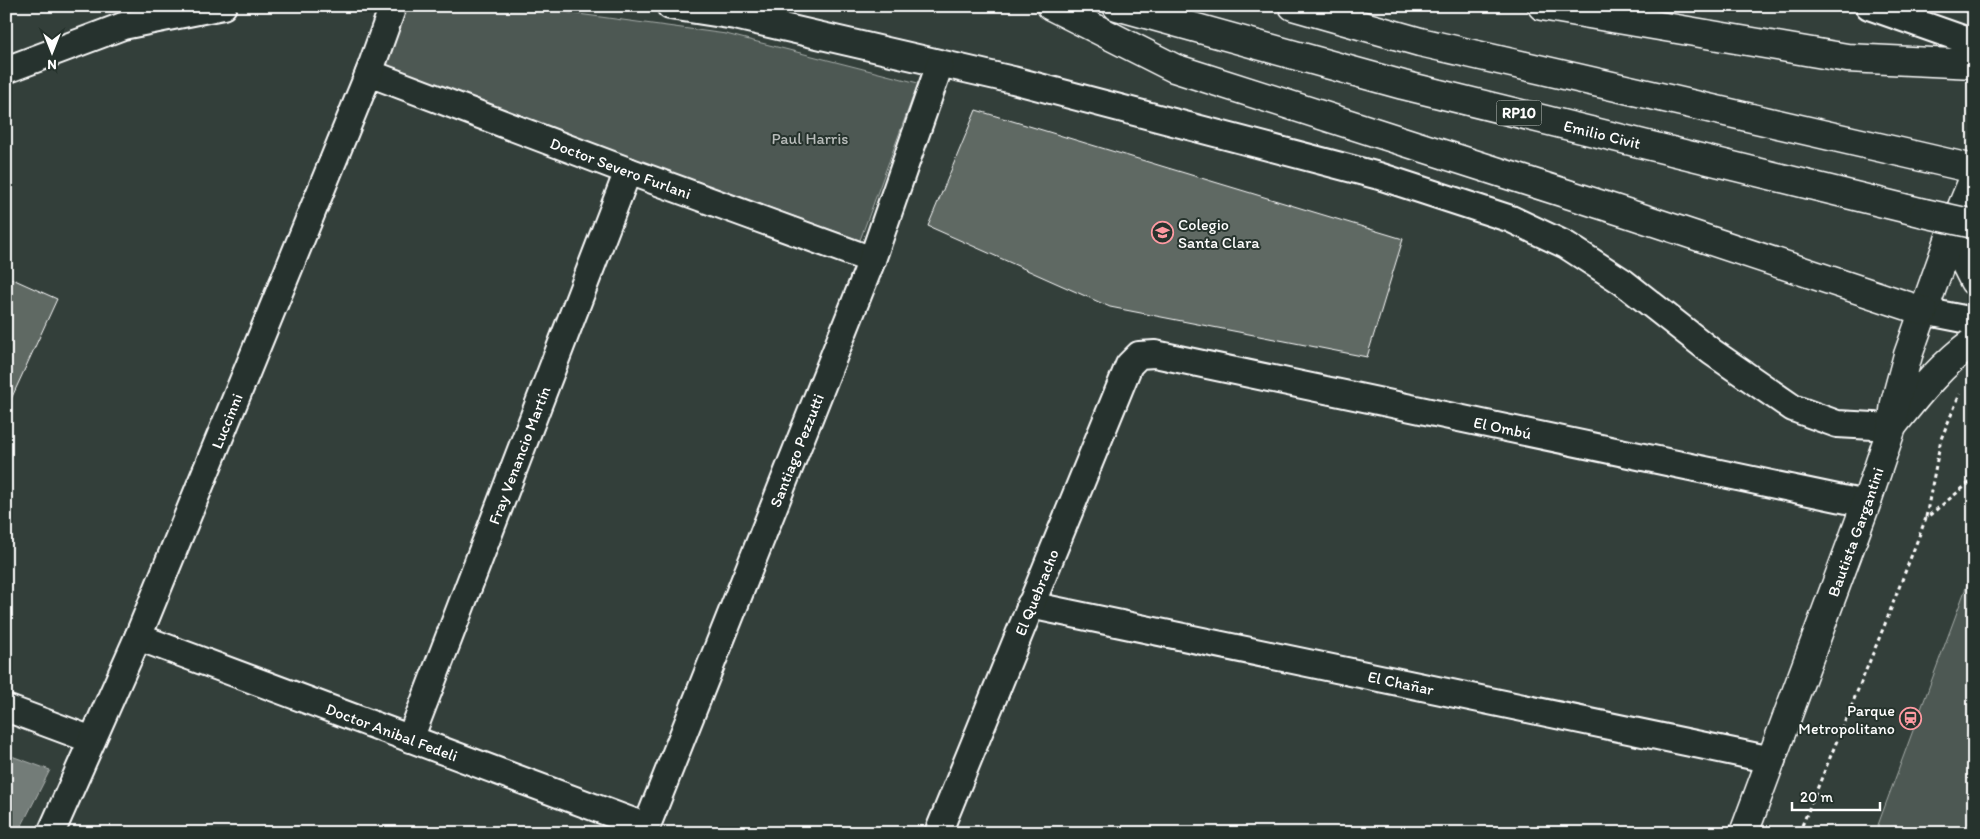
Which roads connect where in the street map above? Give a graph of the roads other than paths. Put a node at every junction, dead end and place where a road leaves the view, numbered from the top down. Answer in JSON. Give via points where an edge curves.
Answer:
{"nodes":[{"id":1,"x":223,"y":6,"type":"edge"},
{"id":2,"x":393,"y":6,"type":"edge"},
{"id":3,"x":670,"y":6,"type":"edge"},
{"id":4,"x":1052,"y":6,"type":"edge"},
{"id":5,"x":1117,"y":6,"type":"edge"},
{"id":6,"x":1293,"y":6,"type":"edge"},
{"id":7,"x":1542,"y":6,"type":"edge"},
{"id":8,"x":1869,"y":6,"type":"edge"},
{"id":9,"x":1974,"y":43,"type":"edge"},
{"id":10,"x":940,"y":64,"type":"junction"},
{"id":11,"x":1974,"y":64,"type":"edge"},
{"id":12,"x":6,"y":70,"type":"edge"},
{"id":13,"x":369,"y":73,"type":"junction"},
{"id":14,"x":1974,"y":169,"type":"edge"},
{"id":15,"x":628,"y":171,"type":"junction"},
{"id":16,"x":1974,"y":178,"type":"edge"},
{"id":17,"x":1964,"y":225,"type":"edge"},
{"id":18,"x":872,"y":260,"type":"junction"},
{"id":19,"x":1974,"y":281,"type":"edge"},
{"id":20,"x":1922,"y":311,"type":"junction"},
{"id":21,"x":1974,"y":321,"type":"edge"},
{"id":22,"x":1974,"y":341,"type":"edge"},
{"id":23,"x":1139,"y":356,"type":"joint"},
{"id":24,"x":1892,"y":427,"type":"junction"},
{"id":25,"x":1866,"y":504,"type":"junction"},
{"id":26,"x":1030,"y":605,"type":"junction"},
{"id":27,"x":138,"y":637,"type":"junction"},
{"id":28,"x":6,"y":708,"type":"edge"},
{"id":29,"x":410,"y":739,"type":"junction"},
{"id":30,"x":92,"y":740,"type":"junction"},
{"id":31,"x":1772,"y":760,"type":"junction"},
{"id":32,"x":646,"y":830,"type":"edge"},
{"id":33,"x":51,"y":833,"type":"edge"},
{"id":34,"x":938,"y":833,"type":"edge"},
{"id":35,"x":1744,"y":833,"type":"edge"}],
"edges":[{"from":1,"to":12,"type":"street","via":[[123,26]]},
{"from":2,"to":13,"type":"street","name":"Luccinni"},
{"from":3,"to":10,"type":"street","via":[[735,16]]},
{"from":4,"to":20,"type":"main road","via":[[1174,68]]},
{"from":5,"to":17,"type":"main road","name":"Emilio Civit","number":"RP10","bridge":true,"via":[[1403,85]]},
{"from":6,"to":14,"type":"main road","via":[[1420,42]]},
{"from":7,"to":11,"type":"main road","via":[[1847,58]]},
{"from":8,"to":9,"type":"street"},
{"from":10,"to":18,"type":"street","name":"Santiago Pezzutti"},
{"from":10,"to":24,"type":"street","via":[[1013,80],[1379,176],[1512,219],[1566,246],[1624,282],[1712,352],[1793,408],[1837,424]]},
{"from":13,"to":15,"type":"street","name":"Doctor Severo Furlani"},
{"from":13,"to":27,"type":"street","name":"Luccinni"},
{"from":15,"to":18,"type":"street","name":"Doctor Severo Furlani"},
{"from":15,"to":29,"type":"street","name":"Fray Venancio Martín"},
{"from":16,"to":17,"type":"main road","name":"Bautista Gargantini"},
{"from":17,"to":19,"type":"main road","via":[[1965,263]]},
{"from":17,"to":20,"type":"main road","name":"Bautista Gargantini"},
{"from":18,"to":32,"type":"street","name":"Santiago Pezzutti"},
{"from":20,"to":21,"type":"street"},
{"from":20,"to":24,"type":"main road","name":"Bautista Gargantini","via":[[1895,403]]},
{"from":22,"to":24,"type":"main road","via":[[1936,372]]},
{"from":23,"to":25,"type":"street","name":"El Ombú","via":[[1155,354]]},
{"from":23,"to":26,"type":"street","name":"El Quebracho","via":[[1129,365]]},
{"from":24,"to":25,"type":"main road","name":"Bautista Gargantini"},
{"from":25,"to":31,"type":"main road","name":"Bautista Gargantini"},
{"from":26,"to":31,"type":"street","name":"El Chañar"},
{"from":26,"to":34,"type":"street","name":"El Quebracho"},
{"from":27,"to":29,"type":"street","name":"Doctor Anibal Fedeli"},
{"from":27,"to":30,"type":"street","name":"Luccinni"},
{"from":28,"to":30,"type":"street"},
{"from":29,"to":32,"type":"street","name":"Doctor Anibal Fedeli"},
{"from":30,"to":33,"type":"street","name":"Luccinni"},
{"from":31,"to":35,"type":"main road","name":"Bautista Gargantini"}]}
